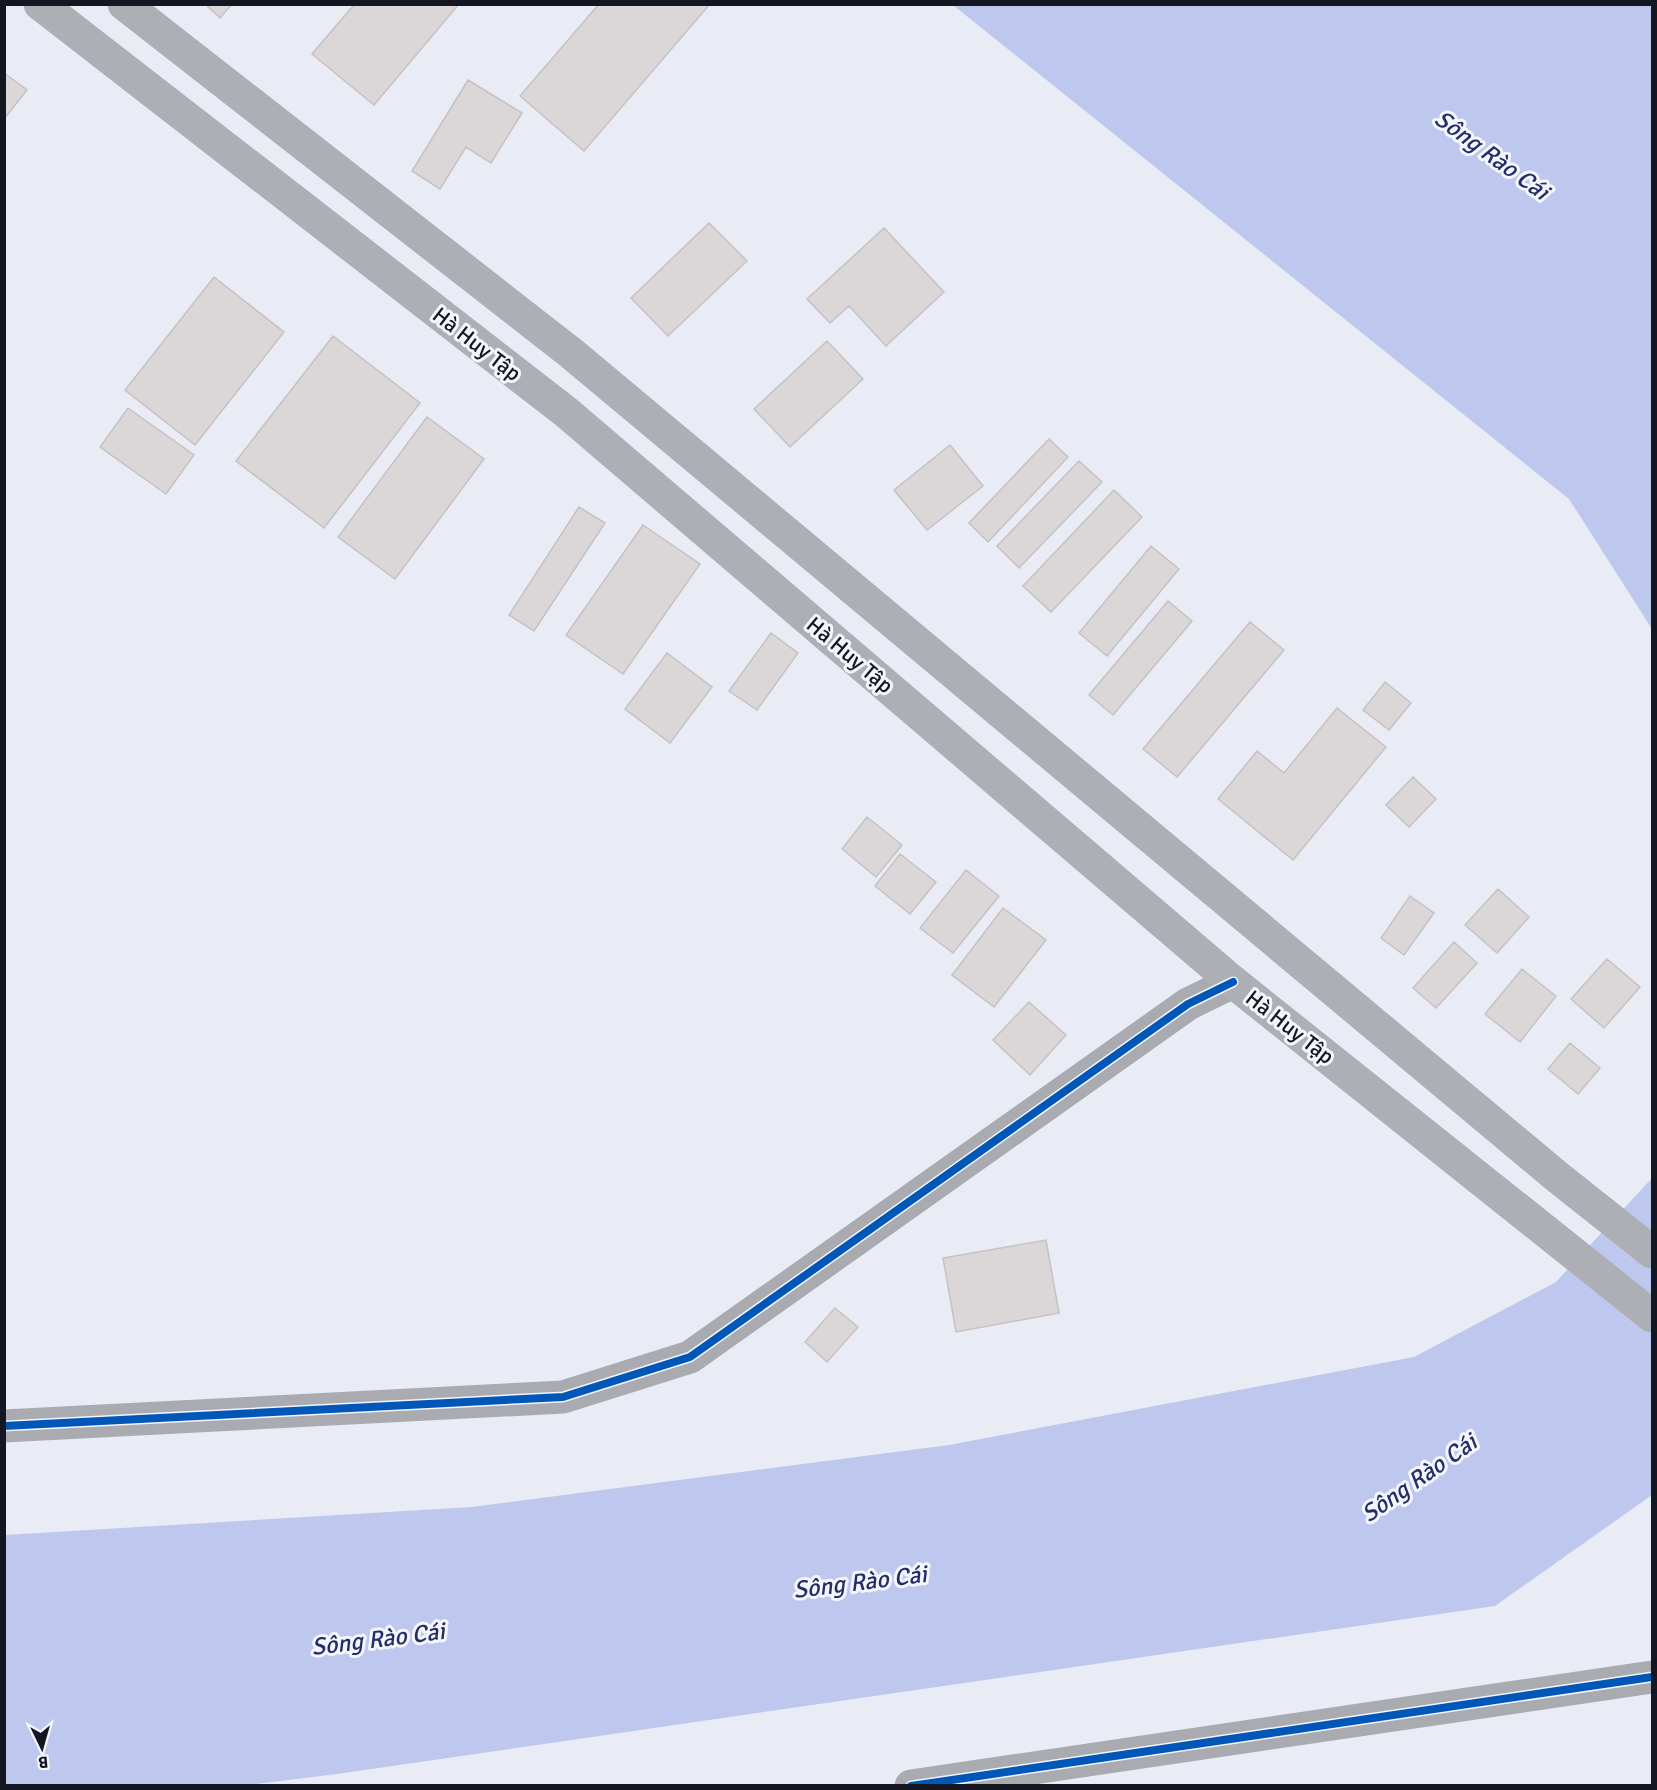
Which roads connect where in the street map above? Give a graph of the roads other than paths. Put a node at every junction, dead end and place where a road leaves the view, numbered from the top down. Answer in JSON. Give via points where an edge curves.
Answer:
{"nodes":[{"id":1,"x":40,"y":4,"type":"edge"},
{"id":2,"x":124,"y":4,"type":"edge"},
{"id":3,"x":1233,"y":981,"type":"junction"},
{"id":4,"x":1653,"y":1252,"type":"edge"},
{"id":5,"x":1653,"y":1316,"type":"edge"},
{"id":6,"x":4,"y":1426,"type":"edge"},
{"id":7,"x":1653,"y":1677,"type":"edge"},
{"id":8,"x":911,"y":1785,"type":"edge"}],
"edges":[{"from":1,"to":3,"type":"main road","name":"Hà Huy Tập","via":[[566,412]]},
{"from":2,"to":4,"type":"main road","via":[[571,352]]},
{"from":3,"to":5,"type":"main road","name":"Hà Huy Tập"},
{"from":3,"to":6,"type":"street","via":[[1188,1004],[690,1357],[563,1397]]},
{"from":7,"to":8,"type":"street"}]}
